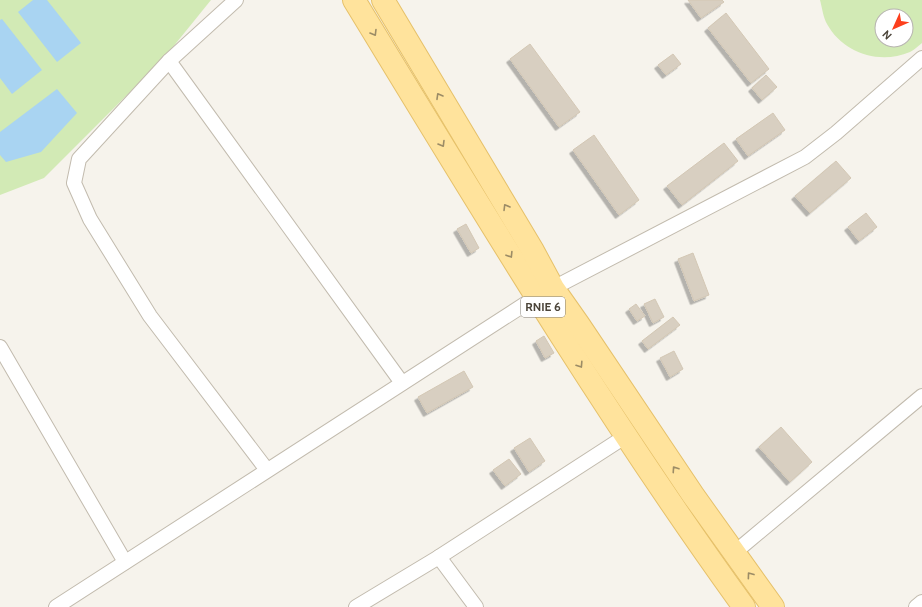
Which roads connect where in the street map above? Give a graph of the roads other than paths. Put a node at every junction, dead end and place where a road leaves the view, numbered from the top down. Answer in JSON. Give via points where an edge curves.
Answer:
{"nodes":[{"id":1,"x":236,"y":0,"type":"edge"},
{"id":2,"x":354,"y":0,"type":"edge"},
{"id":3,"x":383,"y":0,"type":"edge"},
{"id":4,"x":922,"y":58,"type":"edge"},
{"id":5,"x":169,"y":61,"type":"junction"},
{"id":6,"x":544,"y":292,"type":"junction"},
{"id":7,"x":0,"y":347,"type":"edge"},
{"id":8,"x":402,"y":383,"type":"junction"},
{"id":9,"x":922,"y":396,"type":"edge"},
{"id":10,"x":626,"y":436,"type":"junction"},
{"id":11,"x":267,"y":470,"type":"junction"},
{"id":12,"x":734,"y":553,"type":"junction"},
{"id":13,"x":439,"y":557,"type":"junction"},
{"id":14,"x":125,"y":562,"type":"junction"},
{"id":15,"x":922,"y":602,"type":"edge"},
{"id":16,"x":56,"y":607,"type":"edge"},
{"id":17,"x":356,"y":607,"type":"edge"},
{"id":18,"x":476,"y":607,"type":"edge"},
{"id":19,"x":744,"y":607,"type":"edge"},
{"id":20,"x":772,"y":607,"type":"edge"},
{"id":21,"x":916,"y":607,"type":"edge"}],
"edges":[{"from":1,"to":5,"type":"street"},
{"from":2,"to":6,"type":"main road","number":"RNIE 6","one_way":true},
{"from":6,"to":3,"type":"main road","number":"RNIE 6","one_way":true,"via":[[533,252]]},
{"from":4,"to":6,"type":"street","via":[[805,157]]},
{"from":5,"to":8,"type":"street"},
{"from":5,"to":11,"type":"street","via":[[79,159],[74,183],[90,219],[150,316]]},
{"from":6,"to":8,"type":"street"},
{"from":6,"to":10,"type":"main road","number":"RNIE 6","one_way":true},
{"from":12,"to":6,"type":"main road","number":"RNIE 6","one_way":true,"via":[[583,331]]},
{"from":7,"to":14,"type":"street"},
{"from":8,"to":11,"type":"street"},
{"from":9,"to":12,"type":"street"},
{"from":10,"to":13,"type":"street"},
{"from":10,"to":19,"type":"main road","number":"RNIE 6"},
{"from":11,"to":14,"type":"street"},
{"from":20,"to":12,"type":"main road","number":"RNIE 6","one_way":true},
{"from":13,"to":17,"type":"street"},
{"from":13,"to":18,"type":"street"},
{"from":14,"to":16,"type":"street"},
{"from":15,"to":21,"type":"street"}]}
